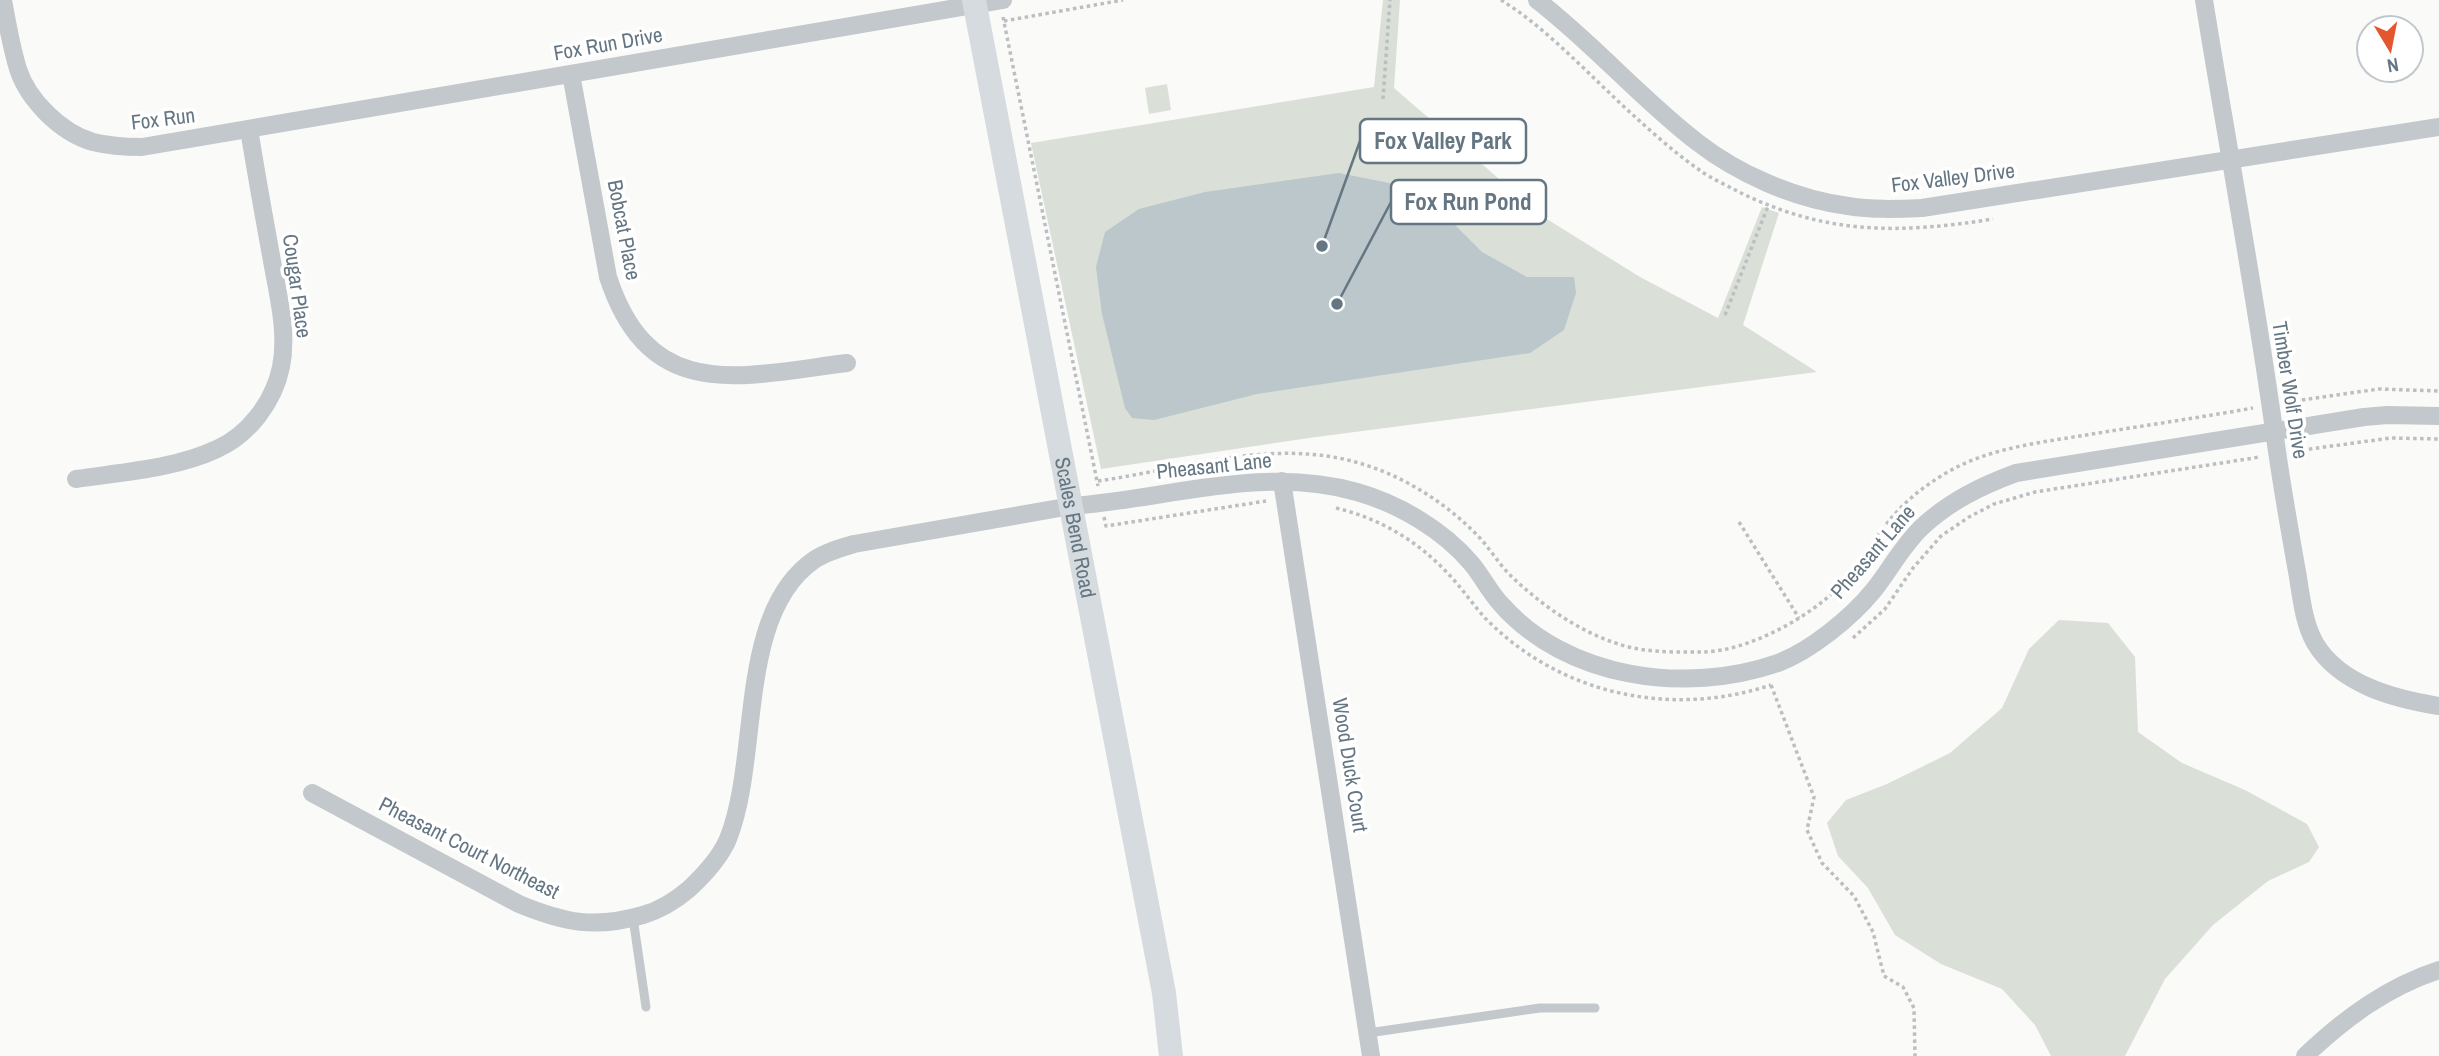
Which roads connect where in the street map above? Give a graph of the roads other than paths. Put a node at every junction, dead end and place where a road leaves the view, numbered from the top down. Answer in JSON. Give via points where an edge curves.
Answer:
{"nodes":[{"id":1,"x":3,"y":0,"type":"edge"},
{"id":2,"x":1537,"y":0,"type":"edge"},
{"id":3,"x":2204,"y":0,"type":"edge"},
{"id":4,"x":1002,"y":5,"type":"edge"},
{"id":5,"x":976,"y":10,"type":"edge"},
{"id":6,"x":571,"y":74,"type":"junction"},
{"id":7,"x":2439,"y":127,"type":"edge"},
{"id":8,"x":249,"y":129,"type":"junction"},
{"id":9,"x":2229,"y":159,"type":"junction"},
{"id":10,"x":847,"y":363,"type":"dead end"},
{"id":11,"x":2439,"y":416,"type":"edge"},
{"id":12,"x":2274,"y":432,"type":"junction"},
{"id":13,"x":76,"y":479,"type":"dead end"},
{"id":14,"x":1282,"y":481,"type":"junction"},
{"id":15,"x":1071,"y":506,"type":"junction"},
{"id":16,"x":2439,"y":706,"type":"edge"},
{"id":17,"x":312,"y":793,"type":"dead end"},
{"id":18,"x":633,"y":918,"type":"junction"},
{"id":19,"x":2439,"y":970,"type":"edge"},
{"id":20,"x":646,"y":1007,"type":"dead end"},
{"id":21,"x":1595,"y":1008,"type":"dead end"},
{"id":22,"x":1368,"y":1033,"type":"junction"},
{"id":23,"x":1171,"y":1056,"type":"edge"},
{"id":24,"x":1371,"y":1056,"type":"edge"},
{"id":25,"x":2305,"y":1056,"type":"edge"}],
"edges":[{"from":1,"to":8,"type":"street","name":"Fox Run","via":[[28,91],[45,112],[90,141],[142,147]]},
{"from":2,"to":9,"type":"street","name":"Fox Valley Drive","via":[[1698,143],[1755,177],[1820,201],[1877,209],[1922,208]]},
{"from":3,"to":9,"type":"street","name":"Timber Wolf Drive"},
{"from":4,"to":5,"type":"street"},
{"from":5,"to":6,"type":"street","name":"Fox Run Drive"},
{"from":5,"to":15,"type":"street","name":"Scales Bend Road"},
{"from":6,"to":8,"type":"street","name":"Fox Run Drive"},
{"from":6,"to":10,"type":"street","name":"Bobcat Place","via":[[608,277],[617,304],[637,336],[673,364],[718,376]]},
{"from":7,"to":9,"type":"street","name":"Fox Valley Drive"},
{"from":8,"to":13,"type":"street","name":"Cougar Place","via":[[284,343],[275,386],[253,422],[220,448],[176,463]]},
{"from":9,"to":12,"type":"street","name":"Timber Wolf Drive"},
{"from":11,"to":12,"type":"street","name":"Pheasant Lane","via":[[2388,415]]},
{"from":12,"to":14,"type":"street","name":"Pheasant Lane","via":[[2016,473],[1979,487],[1922,527],[1872,592],[1814,643],[1779,662],[1736,674],[1694,678],[1649,677],[1598,666],[1556,647],[1527,629],[1500,603],[1472,564],[1424,523],[1360,493],[1322,483]]},
{"from":12,"to":16,"type":"street","name":"Timber Wolf Drive","via":[[2305,618],[2316,644],[2343,671],[2378,692]]},
{"from":14,"to":15,"type":"street","name":"Pheasant Lane","via":[[1243,482]]},
{"from":14,"to":22,"type":"street","name":"Wood Duck Court"},
{"from":15,"to":18,"type":"street","name":"Pheasant Court Northeast","via":[[854,544],[830,551],[799,573],[773,612],[764,640],[741,787],[727,841],[701,878],[678,898]]},
{"from":15,"to":23,"type":"street","name":"Scales Bend Road","via":[[1161,979]]},
{"from":17,"to":18,"type":"street","name":"Pheasant Court Northeast","via":[[519,904],[552,917],[597,924]]},
{"from":18,"to":20,"type":"lane"},
{"from":19,"to":25,"type":"street","via":[[2375,999]]},
{"from":21,"to":22,"type":"lane","via":[[1540,1008]]},
{"from":22,"to":24,"type":"street","name":"Wood Duck Court"}]}
